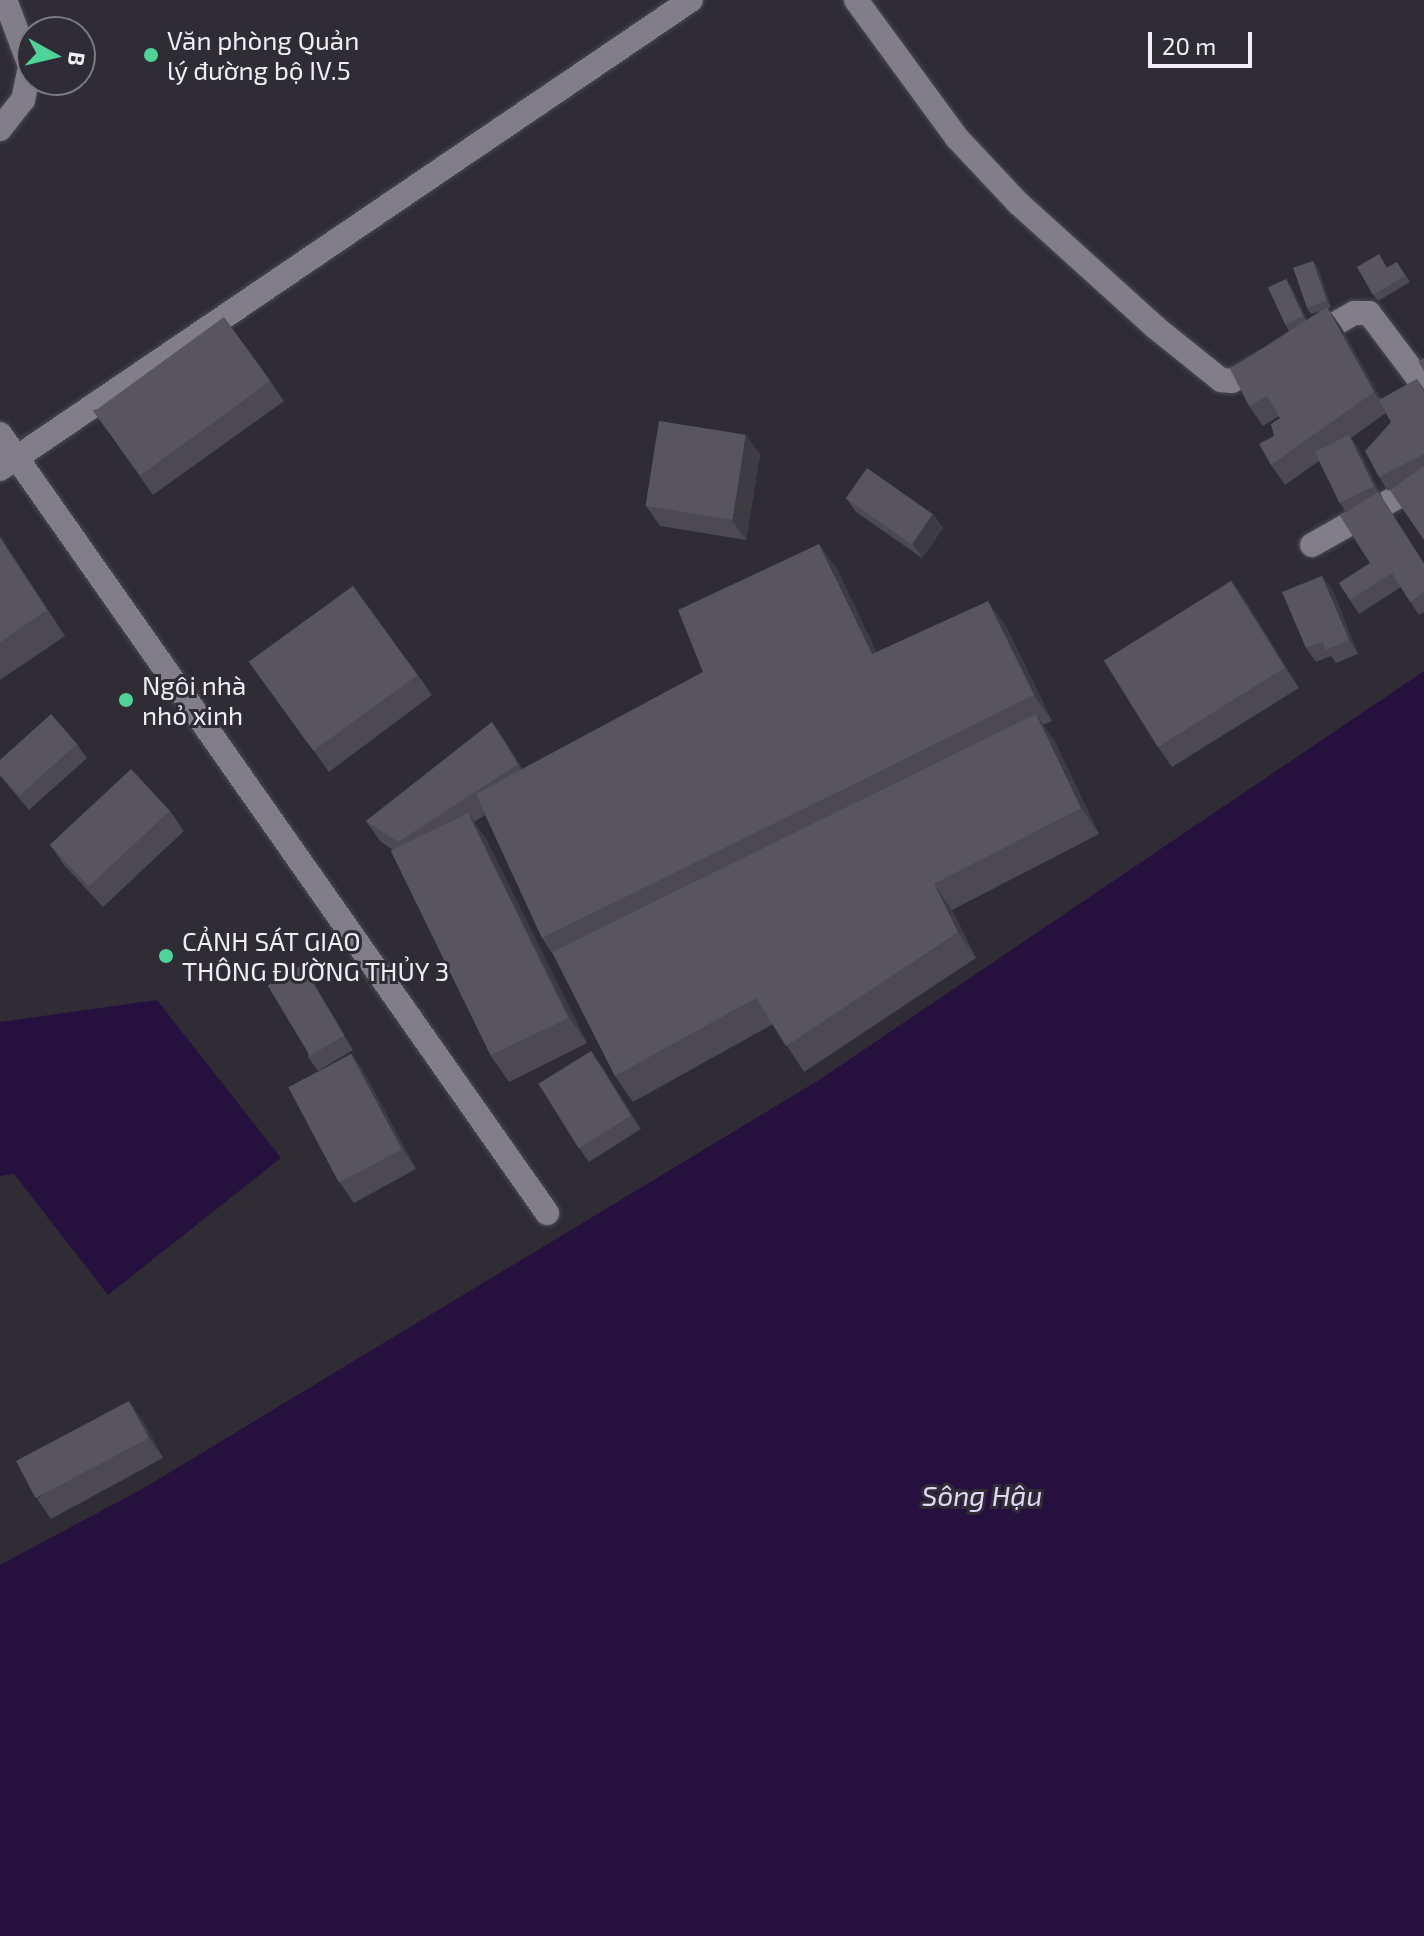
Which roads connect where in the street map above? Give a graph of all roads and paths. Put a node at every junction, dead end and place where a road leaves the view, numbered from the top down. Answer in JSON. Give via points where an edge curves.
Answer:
{"nodes":[{"id":1,"x":5,"y":0,"type":"edge"},
{"id":2,"x":691,"y":0,"type":"edge"},
{"id":3,"x":856,"y":0,"type":"edge"},
{"id":4,"x":0,"y":129,"type":"edge"},
{"id":5,"x":1424,"y":386,"type":"edge"},
{"id":6,"x":0,"y":434,"type":"edge"},
{"id":7,"x":8,"y":464,"type":"edge"},
{"id":8,"x":1424,"y":482,"type":"edge"},
{"id":9,"x":1312,"y":545,"type":"dead end"},
{"id":10,"x":547,"y":1213,"type":"dead end"}],
"edges":[{"from":1,"to":4,"type":"street","via":[[30,66],[23,100]]},
{"from":2,"to":7,"type":"street"},
{"from":3,"to":5,"type":"street","via":[[957,138],[998,182],[1207,373],[1232,381],[1366,312],[1380,323]]},
{"from":6,"to":7,"type":"street"},
{"from":7,"to":10,"type":"street"},
{"from":8,"to":9,"type":"street"}]}
